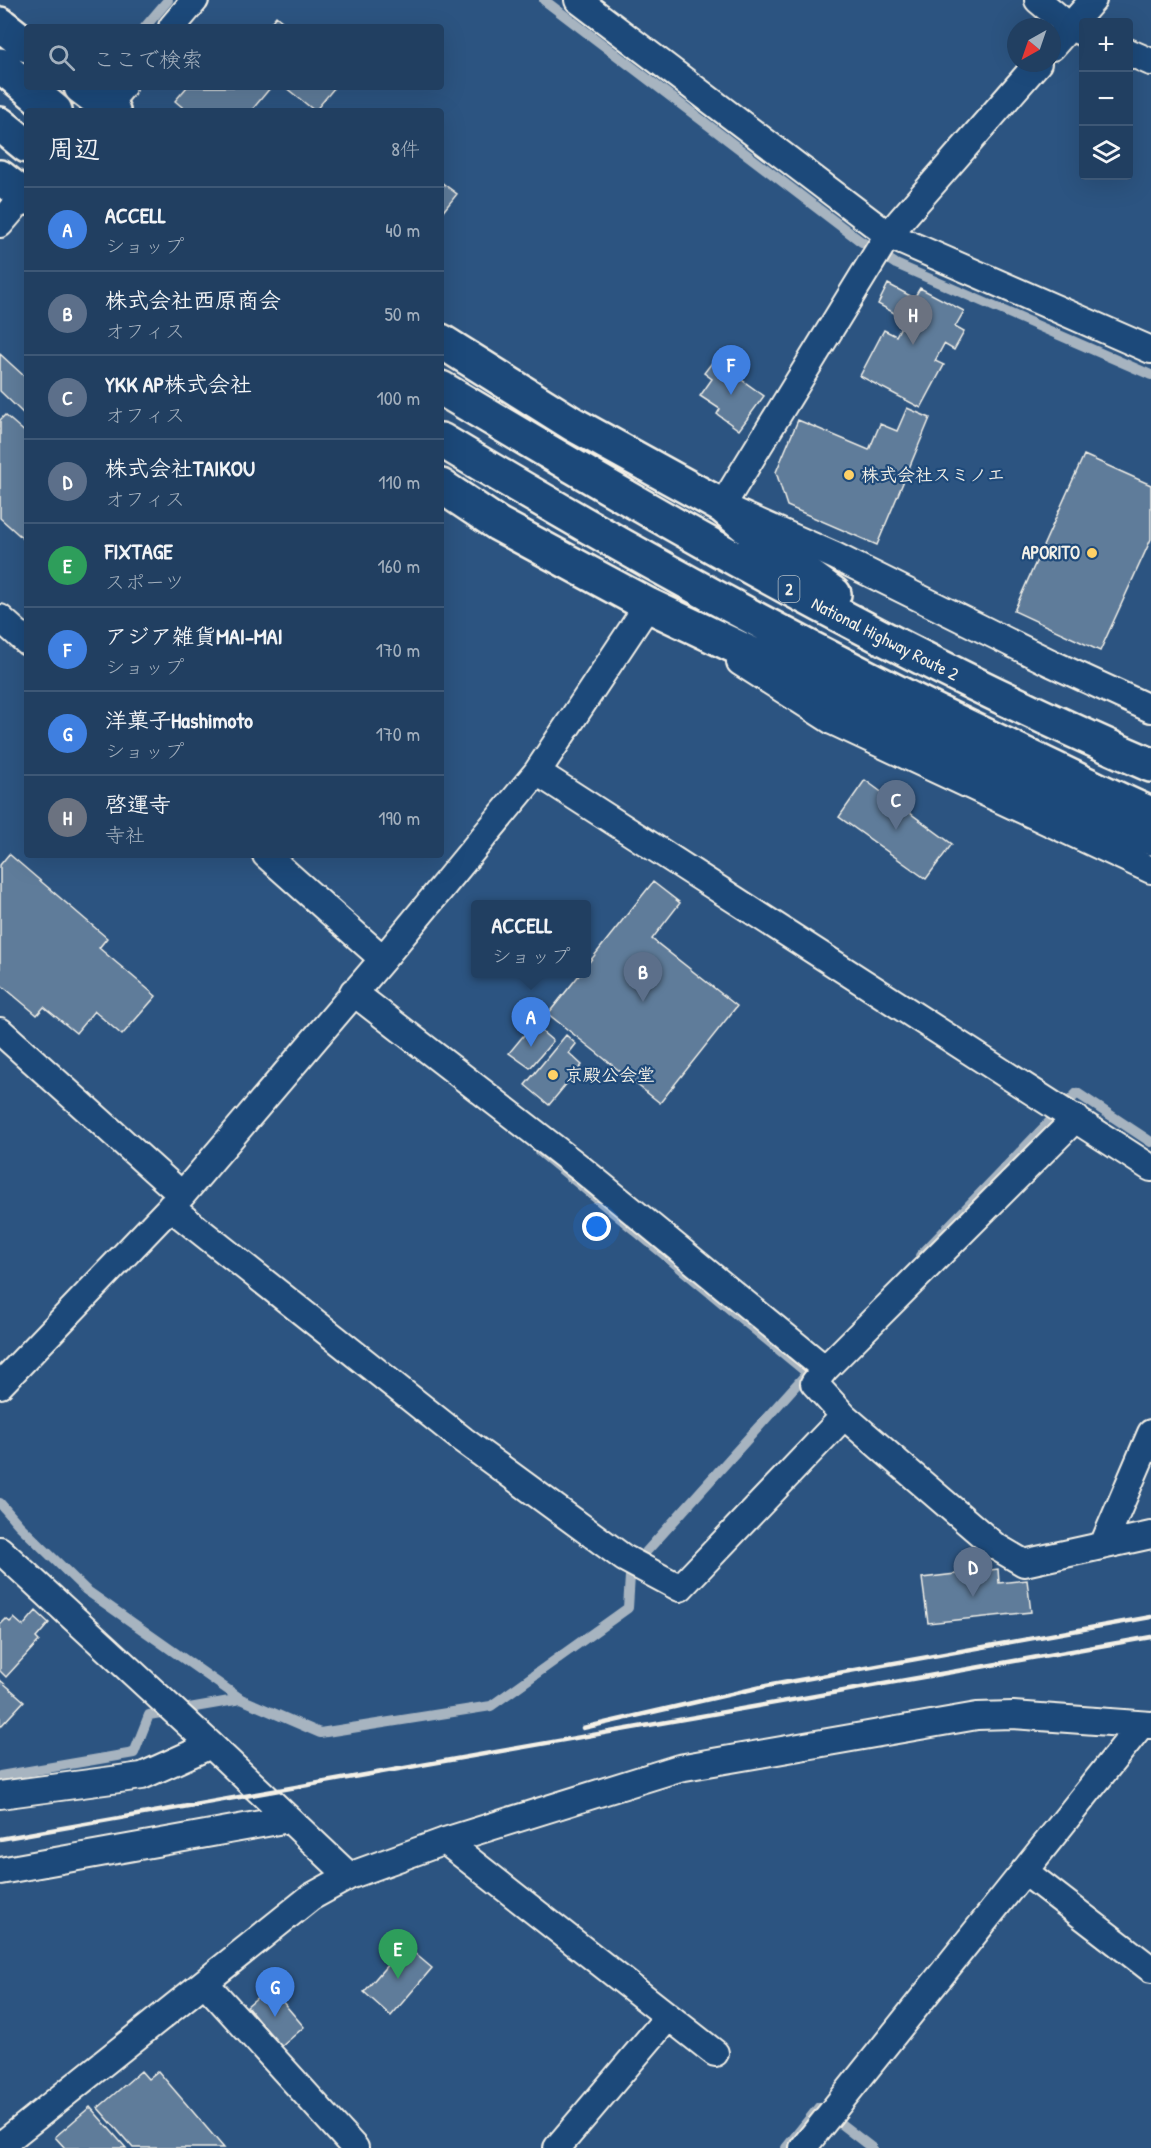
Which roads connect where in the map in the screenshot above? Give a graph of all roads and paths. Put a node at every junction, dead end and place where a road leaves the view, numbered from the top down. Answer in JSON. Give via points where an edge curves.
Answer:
{"nodes":[{"id":1,"x":195,"y":0,"type":"edge"},
{"id":2,"x":578,"y":0,"type":"edge"},
{"id":3,"x":1038,"y":0,"type":"edge"},
{"id":4,"x":1093,"y":0,"type":"edge"},
{"id":5,"x":0,"y":24,"type":"edge"},
{"id":6,"x":175,"y":24,"type":"edge"},
{"id":7,"x":1077,"y":30,"type":"edge"},
{"id":8,"x":1061,"y":41,"type":"edge"},
{"id":9,"x":24,"y":43,"type":"edge"},
{"id":10,"x":1133,"y":54,"type":"edge"},
{"id":11,"x":1151,"y":62,"type":"edge"},
{"id":12,"x":0,"y":65,"type":"edge"},
{"id":13,"x":1030,"y":72,"type":"edge"},
{"id":14,"x":24,"y":85,"type":"edge"},
{"id":15,"x":30,"y":90,"type":"edge"},
{"id":16,"x":52,"y":108,"type":"edge"},
{"id":17,"x":17,"y":191,"type":"edge"},
{"id":18,"x":0,"y":224,"type":"edge"},
{"id":19,"x":882,"y":246,"type":"junction"},
{"id":20,"x":444,"y":343,"type":"edge"},
{"id":21,"x":1151,"y":350,"type":"edge"},
{"id":22,"x":444,"y":390,"type":"edge"},
{"id":23,"x":444,"y":442,"type":"edge"},
{"id":24,"x":444,"y":488,"type":"edge"},
{"id":25,"x":722,"y":506,"type":"junction"},
{"id":26,"x":648,"y":604,"type":"junction"},
{"id":27,"x":0,"y":618,"type":"edge"},
{"id":28,"x":24,"y":639,"type":"edge"},
{"id":29,"x":928,"y":662,"type":"junction"},
{"id":30,"x":1151,"y":709,"type":"edge"},
{"id":31,"x":1151,"y":765,"type":"edge"},
{"id":32,"x":537,"y":772,"type":"junction"},
{"id":33,"x":1151,"y":814,"type":"edge"},
{"id":34,"x":1151,"y":838,"type":"edge"},
{"id":35,"x":269,"y":858,"type":"edge"},
{"id":36,"x":1151,"y":870,"type":"edge"},
{"id":37,"x":383,"y":959,"type":"junction"},
{"id":38,"x":353,"y":992,"type":"junction"},
{"id":39,"x":0,"y":1031,"type":"edge"},
{"id":40,"x":1067,"y":1112,"type":"junction"},
{"id":41,"x":1151,"y":1168,"type":"edge"},
{"id":42,"x":176,"y":1201,"type":"junction"},
{"id":43,"x":819,"y":1364,"type":"junction"},
{"id":44,"x":0,"y":1385,"type":"edge"},
{"id":45,"x":844,"y":1416,"type":"junction"},
{"id":46,"x":1151,"y":1433,"type":"edge"},
{"id":47,"x":1151,"y":1535,"type":"edge"},
{"id":48,"x":1103,"y":1545,"type":"junction"},
{"id":49,"x":0,"y":1550,"type":"edge"},
{"id":50,"x":1146,"y":1725,"type":"edge"},
{"id":51,"x":211,"y":1745,"type":"junction"},
{"id":52,"x":0,"y":1795,"type":"edge"},
{"id":53,"x":289,"y":1819,"type":"junction"},
{"id":54,"x":444,"y":1841,"type":"junction"},
{"id":55,"x":0,"y":1871,"type":"edge"},
{"id":56,"x":1024,"y":1871,"type":"junction"},
{"id":57,"x":349,"y":1876,"type":"junction"},
{"id":58,"x":1151,"y":1969,"type":"edge"},
{"id":59,"x":205,"y":1983,"type":"junction"},
{"id":60,"x":668,"y":2017,"type":"junction"},
{"id":61,"x":716,"y":2053,"type":"dead end"},
{"id":62,"x":0,"y":2146,"type":"edge"},
{"id":63,"x":355,"y":2148,"type":"edge"},
{"id":64,"x":557,"y":2148,"type":"edge"},
{"id":65,"x":803,"y":2148,"type":"edge"}],
"edges":[{"from":1,"to":6,"type":"street"},
{"from":2,"to":19,"type":"street"},
{"from":3,"to":7,"type":"street"},
{"from":4,"to":7,"type":"street"},
{"from":5,"to":9,"type":"highway"},
{"from":7,"to":8,"type":"street"},
{"from":10,"to":11,"type":"street"},
{"from":12,"to":14,"type":"highway"},
{"from":13,"to":19,"type":"street"},
{"from":15,"to":16,"type":"highway"},
{"from":17,"to":18,"type":"street"},
{"from":19,"to":21,"type":"street"},
{"from":19,"to":25,"type":"street"},
{"from":20,"to":25,"type":"highway","via":[[573,424]]},
{"from":22,"to":29,"type":"highway","name":"National Highway Route 2","number":"2","via":[[755,572]]},
{"from":23,"to":33,"type":"highway","number":"2","via":[[743,614],[933,711]]},
{"from":24,"to":26,"type":"highway","via":[[498,524]]},
{"from":25,"to":29,"type":"highway","via":[[779,554]]},
{"from":25,"to":30,"type":"street","via":[[835,556]]},
{"from":26,"to":32,"type":"street"},
{"from":26,"to":34,"type":"highway","via":[[1122,829]]},
{"from":26,"to":36,"type":"street","via":[[834,722]]},
{"from":27,"to":28,"type":"street"},
{"from":29,"to":31,"type":"highway","name":"National Highway Route 2","number":"2"},
{"from":32,"to":37,"type":"street"},
{"from":32,"to":40,"type":"street"},
{"from":35,"to":37,"type":"street"},
{"from":37,"to":38,"type":"street"},
{"from":38,"to":42,"type":"street"},
{"from":38,"to":43,"type":"street","via":[[579,1167]]},
{"from":39,"to":42,"type":"street"},
{"from":40,"to":41,"type":"street"},
{"from":40,"to":43,"type":"street"},
{"from":42,"to":44,"type":"street"},
{"from":42,"to":45,"type":"street","via":[[463,1440],[634,1563],[680,1588]]},
{"from":43,"to":45,"type":"street","via":[[814,1383]]},
{"from":45,"to":48,"type":"street","via":[[995,1546],[1024,1563]]},
{"from":46,"to":48,"type":"street"},
{"from":47,"to":48,"type":"street"},
{"from":49,"to":51,"type":"street"},
{"from":50,"to":54,"type":"street","via":[[977,1716],[679,1768]]},
{"from":50,"to":56,"type":"street"},
{"from":51,"to":52,"type":"street","via":[[142,1776]]},
{"from":51,"to":53,"type":"street"},
{"from":53,"to":55,"type":"street"},
{"from":53,"to":57,"type":"street"},
{"from":54,"to":57,"type":"street"},
{"from":54,"to":60,"type":"street"},
{"from":56,"to":58,"type":"street"},
{"from":56,"to":65,"type":"street"},
{"from":57,"to":59,"type":"street","via":[[311,1897]]},
{"from":59,"to":62,"type":"street"},
{"from":59,"to":63,"type":"street"},
{"from":60,"to":61,"type":"street"},
{"from":60,"to":64,"type":"street"}]}
